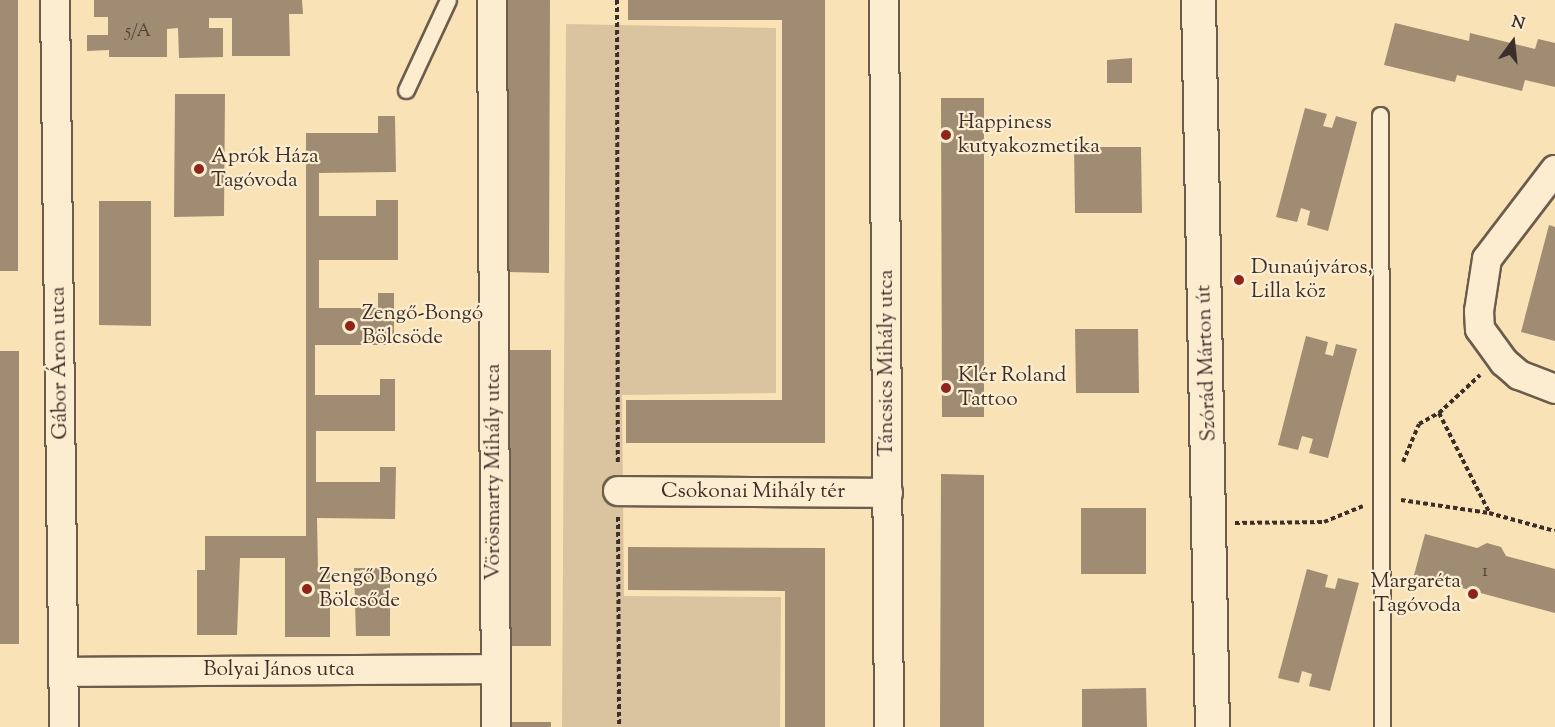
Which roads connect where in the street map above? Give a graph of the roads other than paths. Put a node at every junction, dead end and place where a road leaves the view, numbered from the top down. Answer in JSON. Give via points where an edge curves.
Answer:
{"nodes":[{"id":1,"x":55,"y":0,"type":"edge"},
{"id":2,"x":448,"y":0,"type":"edge"},
{"id":3,"x":492,"y":0,"type":"edge"},
{"id":4,"x":884,"y":0,"type":"edge"},
{"id":5,"x":1198,"y":0,"type":"edge"},
{"id":6,"x":406,"y":90,"type":"dead end"},
{"id":7,"x":1380,"y":115,"type":"dead end"},
{"id":8,"x":1555,"y":170,"type":"edge"},
{"id":9,"x":1555,"y":388,"type":"edge"},
{"id":10,"x":618,"y":491,"type":"road end"},
{"id":11,"x":888,"y":494,"type":"junction"},
{"id":12,"x":495,"y":669,"type":"junction"},
{"id":13,"x":64,"y":672,"type":"junction"},
{"id":14,"x":64,"y":727,"type":"edge"},
{"id":15,"x":496,"y":727,"type":"edge"},
{"id":16,"x":889,"y":727,"type":"edge"},
{"id":17,"x":1212,"y":727,"type":"edge"},
{"id":18,"x":1382,"y":727,"type":"edge"}],
"edges":[{"from":1,"to":13,"type":"street","name":"Gábor Áron utca"},
{"from":2,"to":6,"type":"lane"},
{"from":3,"to":12,"type":"street","name":"Vörösmarty Mihály utca"},
{"from":4,"to":11,"type":"street","name":"Táncsics Mihály utca"},
{"from":5,"to":17,"type":"street","name":"Szórád Márton út"},
{"from":7,"to":18,"type":"lane"},
{"from":8,"to":9,"type":"street","via":[[1487,258],[1480,284],[1480,329],[1499,356],[1519,375]]},
{"from":10,"to":11,"type":"street","name":"Csokonai Mihály tér"},
{"from":11,"to":16,"type":"street","name":"Táncsics Mihály utca"},
{"from":12,"to":13,"type":"street","name":"Bolyai János utca"},
{"from":12,"to":15,"type":"street","name":"Vörösmarty Mihály utca"},
{"from":13,"to":14,"type":"street","name":"Gábor Áron utca"}]}
